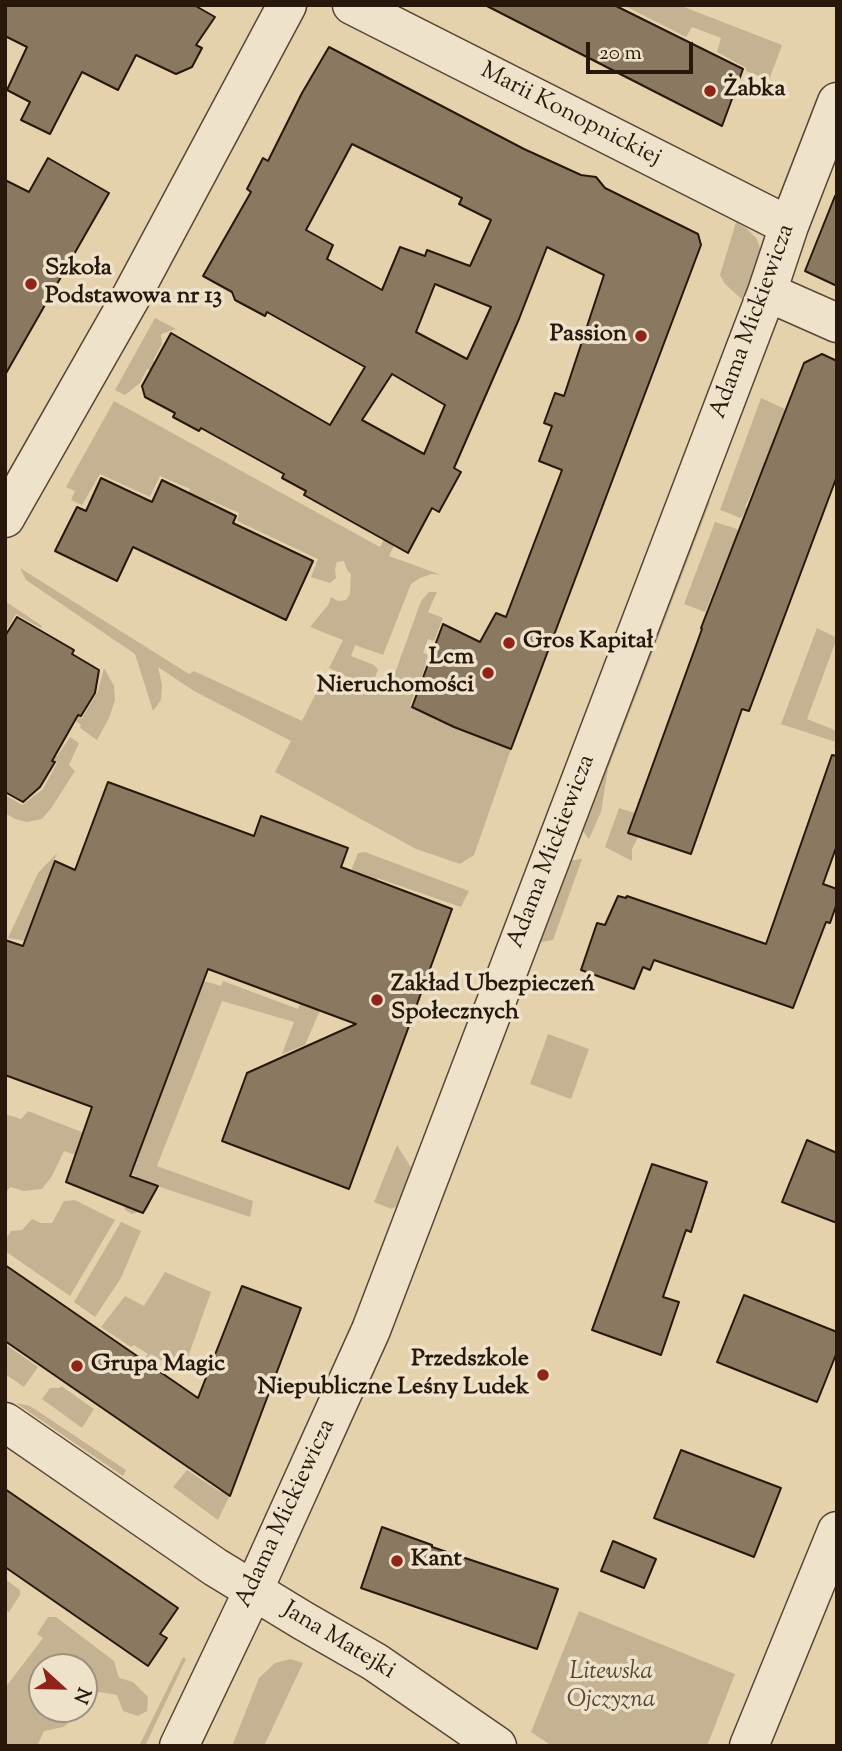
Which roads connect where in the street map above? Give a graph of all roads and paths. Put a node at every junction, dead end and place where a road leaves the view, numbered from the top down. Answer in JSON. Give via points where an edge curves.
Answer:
{"nodes":[{"id":1,"x":287,"y":5,"type":"edge"},
{"id":2,"x":352,"y":5,"type":"edge"},
{"id":3,"x":837,"y":102,"type":"edge"},
{"id":4,"x":789,"y":226,"type":"junction"},
{"id":5,"x":767,"y":292,"type":"junction"},
{"id":6,"x":837,"y":323,"type":"edge"},
{"id":7,"x":5,"y":518,"type":"edge"},
{"id":8,"x":5,"y":1422,"type":"edge"},
{"id":9,"x":837,"y":1531,"type":"edge"},
{"id":10,"x":253,"y":1591,"type":"junction"},
{"id":11,"x":179,"y":1746,"type":"edge"},
{"id":12,"x":497,"y":1746,"type":"edge"},
{"id":13,"x":749,"y":1746,"type":"edge"}],
"edges":[{"from":1,"to":7,"type":"street","via":[[136,298]]},
{"from":2,"to":4,"type":"street","name":"Marii Konopnickiej"},
{"from":3,"to":4,"type":"street","name":"Adama Mickiewicza"},
{"from":4,"to":5,"type":"street","name":"Adama Mickiewicza"},
{"from":5,"to":6,"type":"street"},
{"from":5,"to":10,"type":"street","name":"Adama Mickiewicza","via":[[371,1330]]},
{"from":8,"to":10,"type":"street","name":"Jana Matejki"},
{"from":9,"to":13,"type":"street"},
{"from":10,"to":11,"type":"street","name":"Adama Mickiewicza"},
{"from":10,"to":12,"type":"street","name":"Jana Matejki","via":[[375,1661]]}]}
